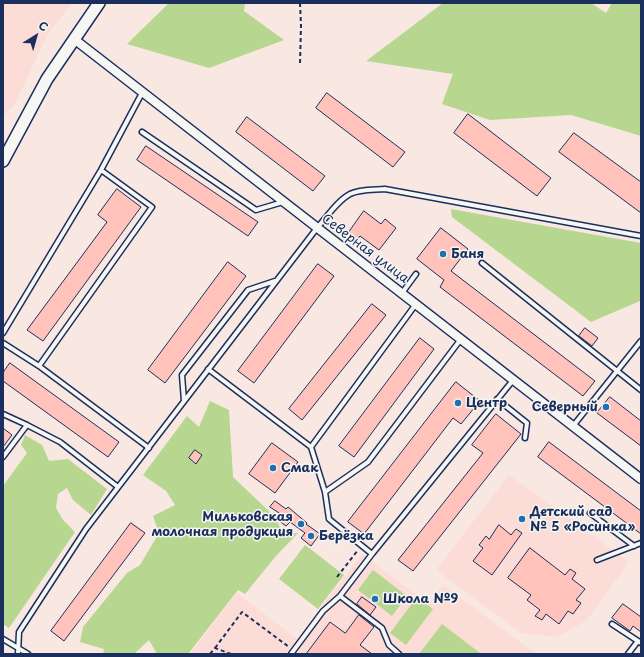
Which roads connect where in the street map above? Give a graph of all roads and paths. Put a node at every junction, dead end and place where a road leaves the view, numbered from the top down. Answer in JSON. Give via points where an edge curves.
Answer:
{"nodes":[{"id":1,"x":99,"y":3,"type":"edge"},
{"id":2,"x":300,"y":3,"type":"edge"},
{"id":3,"x":74,"y":39,"type":"junction"},
{"id":4,"x":300,"y":64,"type":"dead end"},
{"id":5,"x":142,"y":93,"type":"junction"},
{"id":6,"x":142,"y":132,"type":"dead end"},
{"id":7,"x":3,"y":161,"type":"edge"},
{"id":8,"x":101,"y":170,"type":"junction"},
{"id":9,"x":283,"y":202,"type":"junction"},
{"id":10,"x":317,"y":228,"type":"junction"},
{"id":11,"x":641,"y":236,"type":"edge"},
{"id":12,"x":482,"y":263,"type":"dead end"},
{"id":13,"x":416,"y":274,"type":"dead end"},
{"id":14,"x":276,"y":281,"type":"junction"},
{"id":15,"x":402,"y":293,"type":"junction"},
{"id":16,"x":416,"y":304,"type":"junction"},
{"id":17,"x":3,"y":333,"type":"edge"},
{"id":18,"x":461,"y":339,"type":"junction"},
{"id":19,"x":641,"y":341,"type":"edge"},
{"id":20,"x":3,"y":343,"type":"edge"},
{"id":21,"x":38,"y":366,"type":"junction"},
{"id":22,"x":208,"y":369,"type":"junction"},
{"id":23,"x":616,"y":371,"type":"junction"},
{"id":24,"x":514,"y":379,"type":"junction"},
{"id":25,"x":641,"y":390,"type":"edge"},
{"id":26,"x":497,"y":400,"type":"junction"},
{"id":27,"x":184,"y":402,"type":"junction"},
{"id":28,"x":3,"y":414,"type":"edge"},
{"id":29,"x":26,"y":425,"type":"junction"},
{"id":30,"x":573,"y":426,"type":"junction"},
{"id":31,"x":524,"y":438,"type":"dead end"},
{"id":32,"x":311,"y":447,"type":"junction"},
{"id":33,"x":148,"y":448,"type":"junction"},
{"id":34,"x":3,"y":457,"type":"edge"},
{"id":35,"x":641,"y":479,"type":"edge"},
{"id":36,"x":118,"y":487,"type":"junction"},
{"id":37,"x":325,"y":492,"type":"junction"},
{"id":38,"x":590,"y":513,"type":"dead end"},
{"id":39,"x":641,"y":543,"type":"edge"},
{"id":40,"x":362,"y":546,"type":"junction"},
{"id":41,"x":634,"y":546,"type":"junction"},
{"id":42,"x":372,"y":554,"type":"junction"},
{"id":43,"x":598,"y":560,"type":"dead end"},
{"id":44,"x":337,"y":577,"type":"dead end"},
{"id":45,"x":340,"y":596,"type":"junction"},
{"id":46,"x":612,"y":624,"type":"dead end"},
{"id":47,"x":3,"y":639,"type":"edge"},
{"id":48,"x":640,"y":642,"type":"edge"},
{"id":49,"x":215,"y":648,"type":"junction"},
{"id":50,"x":19,"y":652,"type":"edge"},
{"id":51,"x":292,"y":652,"type":"edge"},
{"id":52,"x":28,"y":654,"type":"edge"},
{"id":53,"x":210,"y":654,"type":"edge"},
{"id":54,"x":231,"y":654,"type":"edge"},
{"id":55,"x":399,"y":654,"type":"edge"},
{"id":56,"x":628,"y":654,"type":"edge"}],
"edges":[{"from":1,"to":3,"type":"street"},
{"from":2,"to":4,"type":"path"},
{"from":3,"to":5,"type":"street","name":"Северная улица"},
{"from":3,"to":7,"type":"street","via":[[47,79]]},
{"from":5,"to":8,"type":"lane"},
{"from":5,"to":9,"type":"street","name":"Северная улица"},
{"from":6,"to":9,"type":"lane","via":[[256,210]]},
{"from":8,"to":17,"type":"lane"},
{"from":8,"to":21,"type":"lane","via":[[152,207]]},
{"from":9,"to":10,"type":"street","name":"Северная улица"},
{"from":10,"to":11,"type":"lane","via":[[341,200],[351,193],[385,189]]},
{"from":10,"to":14,"type":"lane"},
{"from":10,"to":15,"type":"street","name":"Северная улица"},
{"from":12,"to":23,"type":"lane"},
{"from":13,"to":15,"type":"lane"},
{"from":14,"to":22,"type":"lane"},
{"from":14,"to":27,"type":"lane","via":[[248,290],[182,375]]},
{"from":15,"to":16,"type":"street","name":"Северная улица"},
{"from":16,"to":18,"type":"street","name":"Северная улица"},
{"from":16,"to":32,"type":"lane"},
{"from":18,"to":24,"type":"street","name":"Северная улица"},
{"from":18,"to":37,"type":"lane","via":[[368,462]]},
{"from":19,"to":23,"type":"lane"},
{"from":20,"to":21,"type":"lane"},
{"from":21,"to":33,"type":"lane"},
{"from":22,"to":27,"type":"lane"},
{"from":22,"to":32,"type":"lane"},
{"from":23,"to":25,"type":"lane"},
{"from":23,"to":30,"type":"lane"},
{"from":24,"to":26,"type":"lane"},
{"from":24,"to":30,"type":"street","name":"Северная улица"},
{"from":26,"to":31,"type":"lane","via":[[527,423]]},
{"from":26,"to":42,"type":"lane"},
{"from":27,"to":33,"type":"lane"},
{"from":28,"to":29,"type":"lane"},
{"from":29,"to":34,"type":"lane"},
{"from":29,"to":36,"type":"lane","via":[[60,442]]},
{"from":30,"to":35,"type":"street","name":"Северная улица"},
{"from":32,"to":37,"type":"lane"},
{"from":33,"to":36,"type":"lane"},
{"from":36,"to":50,"type":"lane","via":[[86,529],[19,632]]},
{"from":37,"to":40,"type":"lane","via":[[329,519]]},
{"from":38,"to":41,"type":"lane"},
{"from":39,"to":41,"type":"lane"},
{"from":40,"to":42,"type":"lane"},
{"from":40,"to":44,"type":"path"},
{"from":41,"to":43,"type":"lane"},
{"from":42,"to":45,"type":"lane"},
{"from":45,"to":51,"type":"lane","via":[[323,611]]},
{"from":45,"to":55,"type":"lane","via":[[382,628],[389,646]]},
{"from":46,"to":48,"type":"lane"},
{"from":47,"to":50,"type":"lane"},
{"from":48,"to":56,"type":"lane"},
{"from":49,"to":51,"type":"path","via":[[242,612]]},
{"from":49,"to":53,"type":"path"},
{"from":49,"to":54,"type":"path"},
{"from":50,"to":52,"type":"lane"}]}
